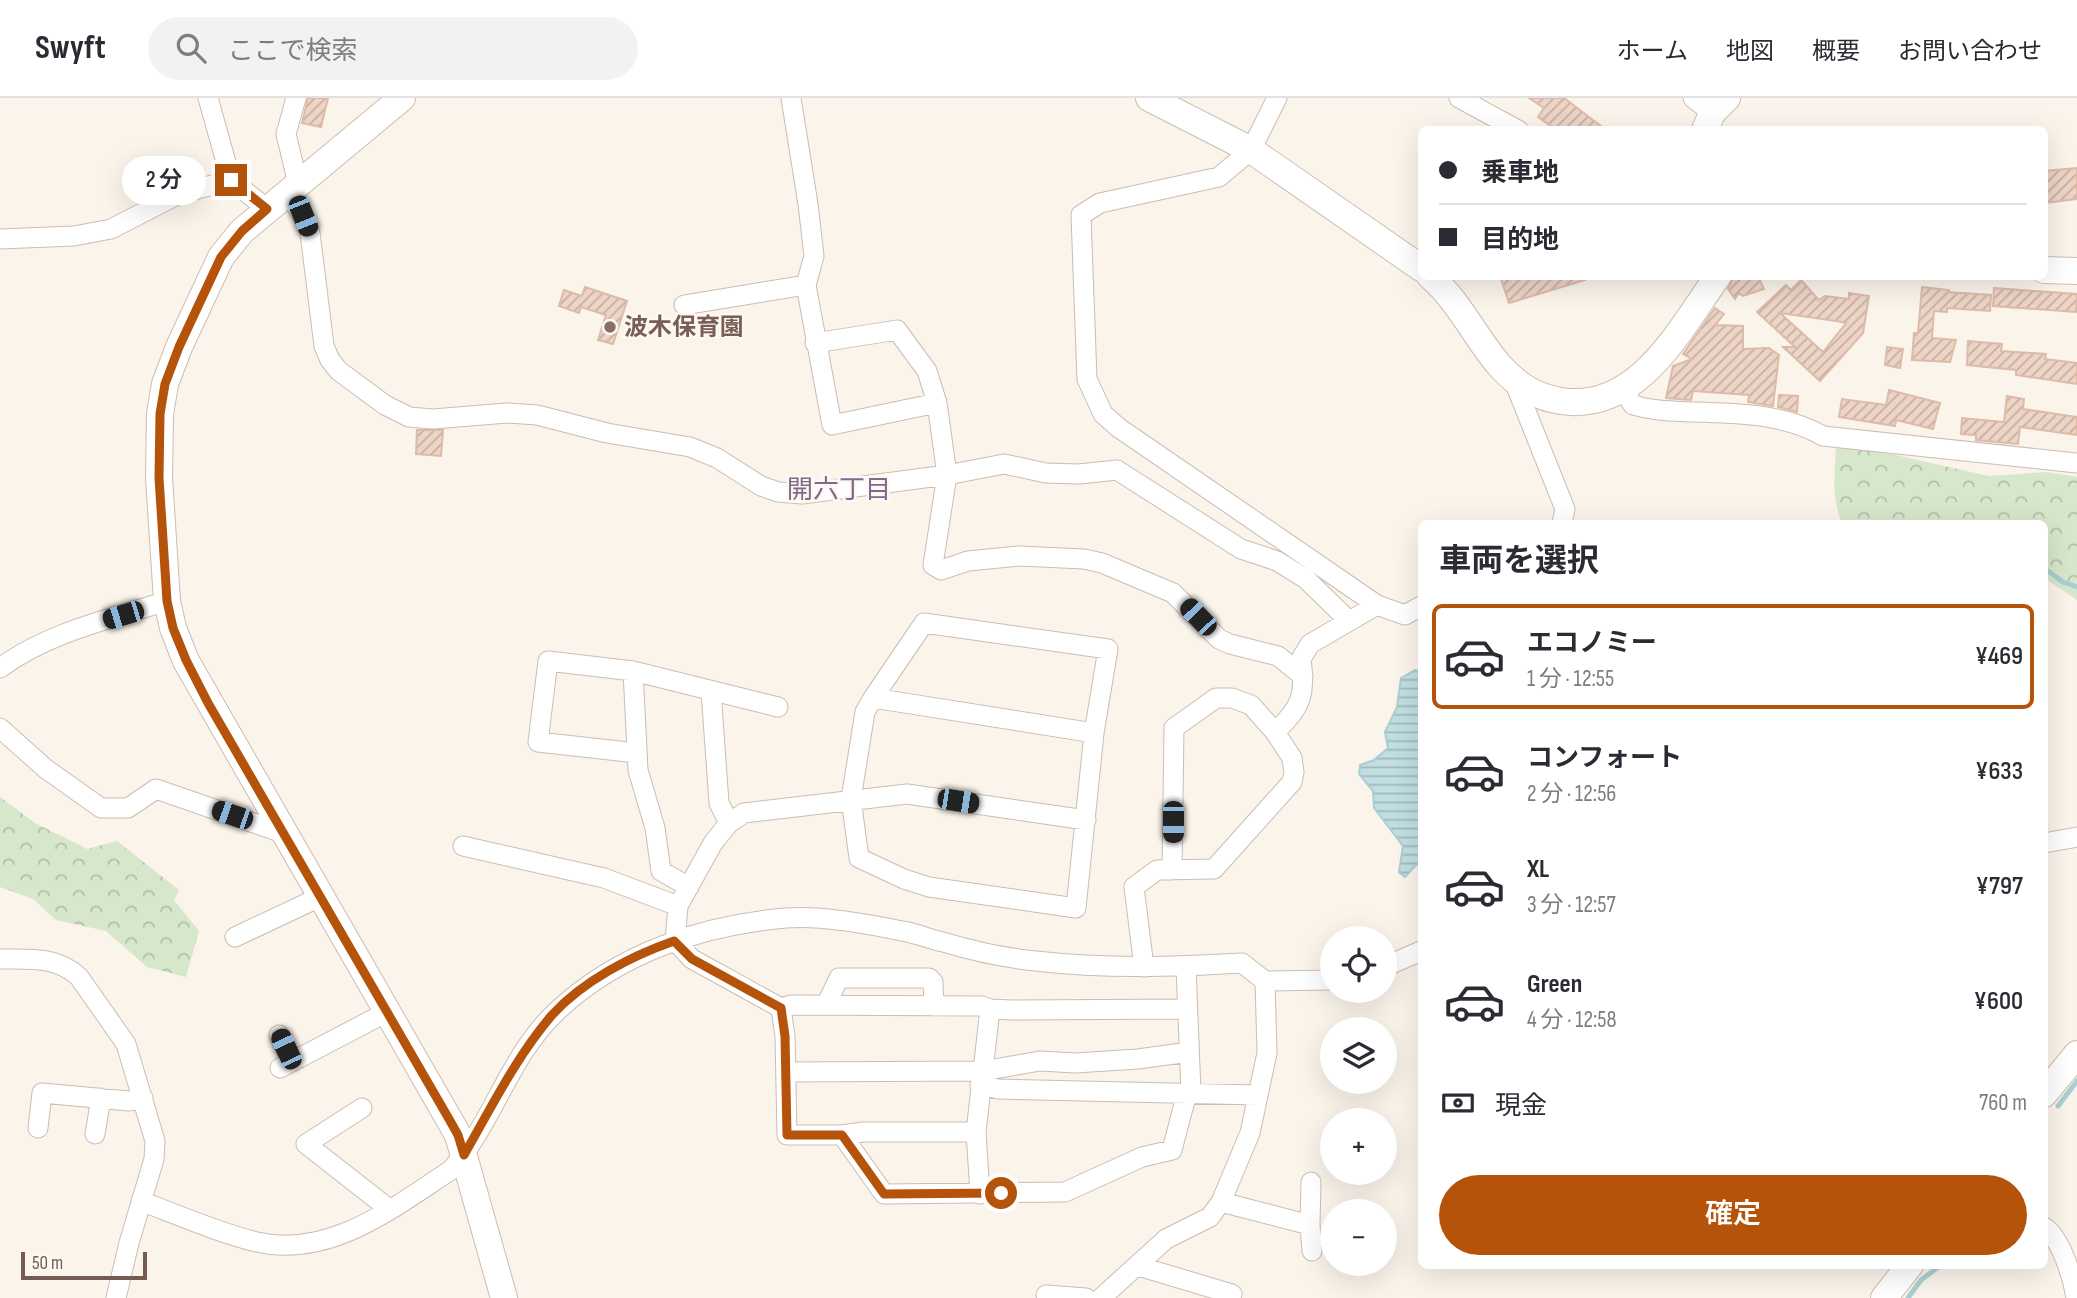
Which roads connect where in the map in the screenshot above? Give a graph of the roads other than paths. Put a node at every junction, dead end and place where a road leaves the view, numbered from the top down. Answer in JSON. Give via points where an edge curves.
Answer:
{"nodes":[{"id":1,"x":208,"y":98,"type":"edge"},
{"id":2,"x":296,"y":98,"type":"edge"},
{"id":3,"x":402,"y":98,"type":"edge"},
{"id":4,"x":791,"y":98,"type":"edge"},
{"id":5,"x":1149,"y":98,"type":"edge"},
{"id":6,"x":1277,"y":98,"type":"edge"},
{"id":7,"x":1459,"y":98,"type":"edge"},
{"id":8,"x":1511,"y":126,"type":"edge"},
{"id":9,"x":1251,"y":149,"type":"junction"},
{"id":10,"x":231,"y":180,"type":"junction"},
{"id":11,"x":293,"y":188,"type":"junction"},
{"id":12,"x":267,"y":209,"type":"junction"},
{"id":13,"x":0,"y":239,"type":"edge"},
{"id":14,"x":1418,"y":266,"type":"edge"},
{"id":15,"x":2048,"y":270,"type":"edge"},
{"id":16,"x":2077,"y":271,"type":"edge"},
{"id":17,"x":1435,"y":280,"type":"edge"},
{"id":18,"x":1715,"y":280,"type":"edge"},
{"id":19,"x":806,"y":285,"type":"junction"},
{"id":20,"x":684,"y":304,"type":"dead end"},
{"id":21,"x":815,"y":343,"type":"junction"},
{"id":22,"x":1514,"y":381,"type":"junction"},
{"id":23,"x":1624,"y":390,"type":"junction"},
{"id":24,"x":937,"y":403,"type":"junction"},
{"id":25,"x":2077,"y":463,"type":"edge"},
{"id":26,"x":947,"y":475,"type":"junction"},
{"id":27,"x":1563,"y":520,"type":"edge"},
{"id":28,"x":167,"y":601,"type":"junction"},
{"id":29,"x":1377,"y":605,"type":"junction"},
{"id":30,"x":1418,"y":608,"type":"edge"},
{"id":31,"x":1349,"y":621,"type":"junction"},
{"id":32,"x":0,"y":668,"type":"edge"},
{"id":33,"x":633,"y":671,"type":"junction"},
{"id":34,"x":1303,"y":676,"type":"junction"},
{"id":35,"x":711,"y":691,"type":"junction"},
{"id":36,"x":873,"y":698,"type":"junction"},
{"id":37,"x":778,"y":707,"type":"dead end"},
{"id":38,"x":0,"y":728,"type":"edge"},
{"id":39,"x":1275,"y":732,"type":"junction"},
{"id":40,"x":1094,"y":733,"type":"junction"},
{"id":41,"x":636,"y":753,"type":"junction"},
{"id":42,"x":851,"y":799,"type":"junction"},
{"id":43,"x":1086,"y":820,"type":"junction"},
{"id":44,"x":729,"y":823,"type":"junction"},
{"id":45,"x":284,"y":833,"type":"junction"},
{"id":46,"x":2077,"y":837,"type":"edge"},
{"id":47,"x":2048,"y":842,"type":"edge"},
{"id":48,"x":463,"y":846,"type":"dead end"},
{"id":49,"x":1172,"y":870,"type":"junction"},
{"id":50,"x":689,"y":887,"type":"junction"},
{"id":51,"x":320,"y":897,"type":"junction"},
{"id":52,"x":678,"y":906,"type":"junction"},
{"id":53,"x":235,"y":937,"type":"dead end"},
{"id":54,"x":674,"y":941,"type":"junction"},
{"id":55,"x":1418,"y":952,"type":"edge"},
{"id":56,"x":0,"y":959,"type":"edge"},
{"id":57,"x":1397,"y":961,"type":"edge"},
{"id":58,"x":1144,"y":967,"type":"junction"},
{"id":59,"x":1186,"y":967,"type":"junction"},
{"id":60,"x":1320,"y":980,"type":"edge"},
{"id":61,"x":1265,"y":981,"type":"junction"},
{"id":62,"x":826,"y":1005,"type":"junction"},
{"id":63,"x":934,"y":1006,"type":"junction"},
{"id":64,"x":781,"y":1008,"type":"junction"},
{"id":65,"x":990,"y":1009,"type":"junction"},
{"id":66,"x":1186,"y":1009,"type":"junction"},
{"id":67,"x":387,"y":1012,"type":"junction"},
{"id":68,"x":279,"y":1035,"type":"dead end"},
{"id":69,"x":1189,"y":1052,"type":"junction"},
{"id":70,"x":2077,"y":1054,"type":"edge"},
{"id":71,"x":786,"y":1072,"type":"junction"},
{"id":72,"x":981,"y":1078,"type":"junction"},
{"id":73,"x":2048,"y":1089,"type":"edge"},
{"id":74,"x":1189,"y":1093,"type":"junction"},
{"id":75,"x":1258,"y":1095,"type":"junction"},
{"id":76,"x":101,"y":1098,"type":"junction"},
{"id":77,"x":143,"y":1098,"type":"junction"},
{"id":78,"x":362,"y":1108,"type":"dead end"},
{"id":79,"x":38,"y":1128,"type":"dead end"},
{"id":80,"x":976,"y":1132,"type":"junction"},
{"id":81,"x":95,"y":1135,"type":"dead end"},
{"id":82,"x":842,"y":1135,"type":"junction"},
{"id":83,"x":464,"y":1155,"type":"junction"},
{"id":84,"x":1311,"y":1182,"type":"dead end"},
{"id":85,"x":980,"y":1194,"type":"junction"},
{"id":86,"x":141,"y":1201,"type":"junction"},
{"id":87,"x":1221,"y":1202,"type":"junction"},
{"id":88,"x":389,"y":1209,"type":"junction"},
{"id":89,"x":1310,"y":1226,"type":"junction"},
{"id":90,"x":2048,"y":1229,"type":"edge"},
{"id":91,"x":1312,"y":1251,"type":"dead end"},
{"id":92,"x":1138,"y":1266,"type":"junction"},
{"id":93,"x":1907,"y":1269,"type":"edge"},
{"id":94,"x":1232,"y":1294,"type":"dead end"},
{"id":95,"x":1046,"y":1295,"type":"dead end"},
{"id":96,"x":116,"y":1298,"type":"edge"},
{"id":97,"x":505,"y":1298,"type":"edge"},
{"id":98,"x":1086,"y":1298,"type":"edge"},
{"id":99,"x":1101,"y":1298,"type":"edge"},
{"id":100,"x":1884,"y":1298,"type":"edge"},
{"id":101,"x":2076,"y":1298,"type":"edge"}],
"edges":[{"from":1,"to":10,"type":"street"},
{"from":2,"to":11,"type":"street","via":[[286,134]]},
{"from":3,"to":11,"type":"street"},
{"from":4,"to":19,"type":"street","via":[[814,256]]},
{"from":5,"to":9,"type":"street"},
{"from":6,"to":9,"type":"street"},
{"from":7,"to":8,"type":"street"},
{"from":9,"to":14,"type":"street"},
{"from":9,"to":29,"type":"street","via":[[1219,177],[1100,204],[1082,215],[1087,379],[1103,414],[1119,428]]},
{"from":10,"to":12,"type":"street"},
{"from":10,"to":13,"type":"street","via":[[179,194],[111,229],[74,236]]},
{"from":11,"to":12,"type":"street"},
{"from":11,"to":26,"type":"street","via":[[310,233],[324,346],[330,360],[352,382],[409,417],[537,415],[690,447],[778,492],[802,494]]},
{"from":12,"to":28,"type":"street","via":[[221,257],[165,384],[159,478]]},
{"from":15,"to":16,"type":"street"},
{"from":17,"to":22,"type":"street"},
{"from":18,"to":23,"type":"street","via":[[1660,356]]},
{"from":19,"to":20,"type":"street"},
{"from":19,"to":21,"type":"street"},
{"from":21,"to":24,"type":"street","via":[[897,330],[927,371]]},
{"from":21,"to":24,"type":"street","via":[[832,425]]},
{"from":22,"to":23,"type":"street","via":[[1531,393],[1577,404]]},
{"from":22,"to":27,"type":"street","via":[[1565,509]]},
{"from":23,"to":25,"type":"street","via":[[1633,405],[1652,411],[1768,417],[1823,436]]},
{"from":24,"to":26,"type":"street"},
{"from":26,"to":31,"type":"street","via":[[1004,464],[1046,473],[1117,470],[1241,549],[1277,561],[1306,579]]},
{"from":26,"to":34,"type":"street","via":[[933,565],[940,570],[968,561],[1019,556],[1102,563],[1173,593],[1219,639],[1279,656]]},
{"from":28,"to":32,"type":"street","via":[[56,636]]},
{"from":28,"to":45,"type":"street","via":[[186,660]]},
{"from":29,"to":30,"type":"street","via":[[1405,615]]},
{"from":29,"to":31,"type":"street"},
{"from":31,"to":34,"type":"street","via":[[1310,645],[1301,659]]},
{"from":33,"to":35,"type":"street"},
{"from":33,"to":41,"type":"street"},
{"from":33,"to":41,"type":"street","via":[[548,661],[538,742]]},
{"from":34,"to":39,"type":"street","via":[[1295,713]]},
{"from":35,"to":37,"type":"street"},
{"from":35,"to":44,"type":"street","via":[[719,803]]},
{"from":36,"to":40,"type":"street"},
{"from":36,"to":40,"type":"street","via":[[924,623],[1108,649]]},
{"from":36,"to":42,"type":"street","via":[[865,712]]},
{"from":38,"to":45,"type":"street","via":[[46,769],[101,808],[128,808],[156,789]]},
{"from":39,"to":49,"type":"street","via":[[1292,758],[1292,782],[1214,869]]},
{"from":39,"to":49,"type":"street","via":[[1251,705],[1232,698],[1216,698],[1174,728]]},
{"from":40,"to":43,"type":"street"},
{"from":41,"to":50,"type":"street","via":[[661,871]]},
{"from":42,"to":43,"type":"street","via":[[907,793]]},
{"from":42,"to":43,"type":"street","via":[[859,858],[929,887],[1076,908]]},
{"from":42,"to":44,"type":"street","via":[[752,811]]},
{"from":44,"to":50,"type":"street"},
{"from":45,"to":51,"type":"street"},
{"from":46,"to":47,"type":"street"},
{"from":48,"to":52,"type":"street","via":[[604,878]]},
{"from":49,"to":58,"type":"street","via":[[1157,870],[1134,887]]},
{"from":50,"to":52,"type":"street"},
{"from":51,"to":53,"type":"street"},
{"from":51,"to":67,"type":"street"},
{"from":52,"to":54,"type":"street"},
{"from":54,"to":58,"type":"street","via":[[788,918],[904,931],[986,954]]},
{"from":54,"to":64,"type":"street","via":[[692,959]]},
{"from":54,"to":83,"type":"street","via":[[612,969],[553,1014],[500,1089]]},
{"from":55,"to":57,"type":"street"},
{"from":56,"to":77,"type":"street","via":[[54,962],[79,977],[125,1044]]},
{"from":58,"to":59,"type":"street"},
{"from":59,"to":61,"type":"street","via":[[1242,963]]},
{"from":59,"to":66,"type":"street"},
{"from":60,"to":61,"type":"street"},
{"from":61,"to":75,"type":"street","via":[[1267,1053]]},
{"from":62,"to":63,"type":"street"},
{"from":62,"to":63,"type":"street","via":[[839,978],[929,978]]},
{"from":62,"to":64,"type":"street"},
{"from":63,"to":65,"type":"street"},
{"from":64,"to":71,"type":"street"},
{"from":65,"to":66,"type":"street"},
{"from":65,"to":72,"type":"street"},
{"from":66,"to":69,"type":"street"},
{"from":67,"to":68,"type":"street","via":[[286,1065]]},
{"from":67,"to":83,"type":"street","via":[[453,1127]]},
{"from":69,"to":72,"type":"street","via":[[1075,1063],[1040,1061]]},
{"from":69,"to":74,"type":"street"},
{"from":70,"to":73,"type":"street"},
{"from":71,"to":72,"type":"street"},
{"from":71,"to":82,"type":"street","via":[[787,1135]]},
{"from":72,"to":74,"type":"street","via":[[998,1089]]},
{"from":72,"to":80,"type":"street"},
{"from":74,"to":75,"type":"street"},
{"from":74,"to":85,"type":"street","via":[[1172,1150],[1142,1157],[1065,1192]]},
{"from":75,"to":87,"type":"street","via":[[1250,1133]]},
{"from":76,"to":77,"type":"street"},
{"from":76,"to":79,"type":"street","via":[[42,1093]]},
{"from":76,"to":81,"type":"street"},
{"from":77,"to":86,"type":"street","via":[[155,1141]]},
{"from":78,"to":88,"type":"street","via":[[306,1144]]},
{"from":80,"to":82,"type":"street"},
{"from":80,"to":85,"type":"street"},
{"from":82,"to":85,"type":"street","via":[[884,1194]]},
{"from":83,"to":88,"type":"street","via":[[451,1170]]},
{"from":83,"to":97,"type":"street"},
{"from":84,"to":89,"type":"street"},
{"from":86,"to":88,"type":"street","via":[[258,1243],[298,1246],[350,1232]]},
{"from":86,"to":96,"type":"street"},
{"from":87,"to":89,"type":"street"},
{"from":87,"to":92,"type":"street","via":[[1210,1217],[1166,1239]]},
{"from":89,"to":91,"type":"street"},
{"from":90,"to":101,"type":"street","via":[[2063,1254]]},
{"from":92,"to":94,"type":"street"},
{"from":92,"to":99,"type":"street"},
{"from":93,"to":100,"type":"street"},
{"from":95,"to":98,"type":"street"}]}
